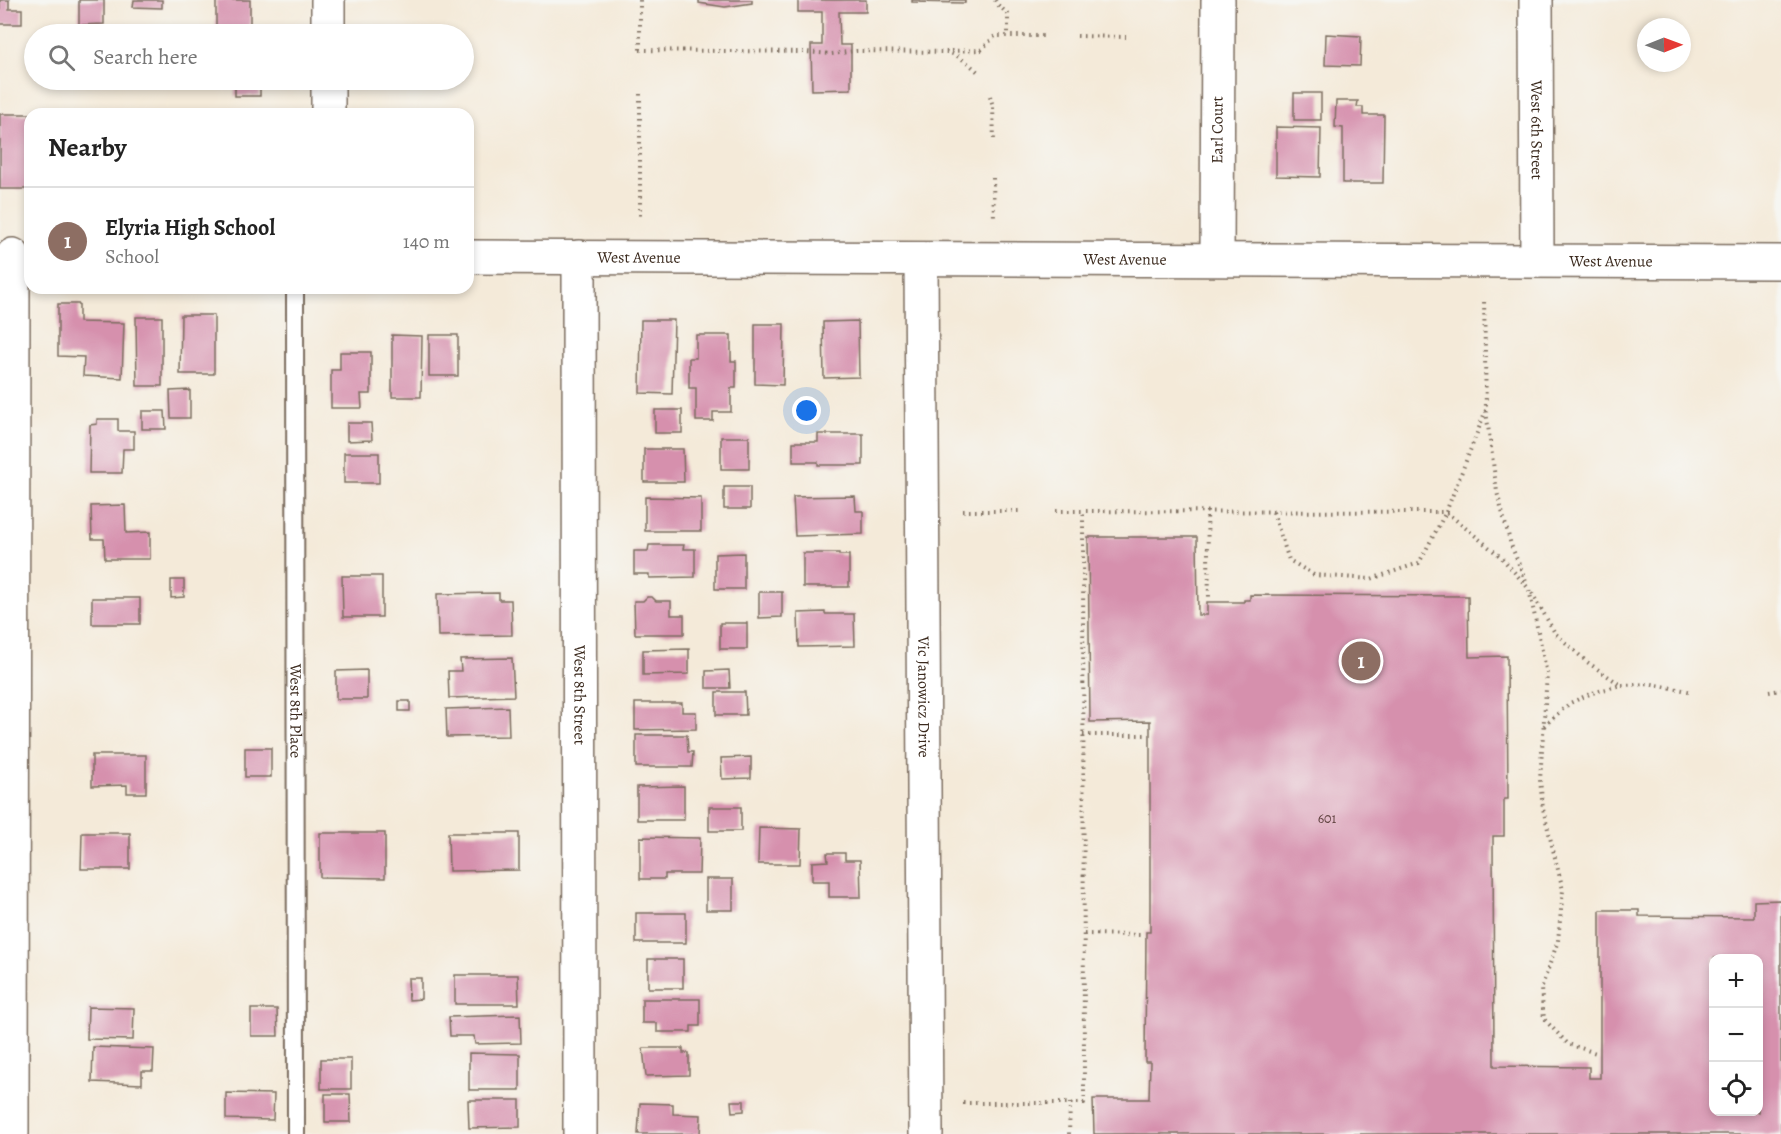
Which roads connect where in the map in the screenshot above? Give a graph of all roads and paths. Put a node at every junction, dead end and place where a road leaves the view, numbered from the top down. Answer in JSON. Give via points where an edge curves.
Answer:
{"nodes":[{"id":1,"x":328,"y":0,"type":"edge"},
{"id":2,"x":640,"y":0,"type":"edge"},
{"id":3,"x":995,"y":0,"type":"edge"},
{"id":4,"x":1218,"y":0,"type":"edge"},
{"id":5,"x":1536,"y":0,"type":"edge"},
{"id":6,"x":328,"y":24,"type":"edge"},
{"id":7,"x":1008,"y":36,"type":"junction"},
{"id":8,"x":1046,"y":36,"type":"dead end"},
{"id":9,"x":1077,"y":36,"type":"dead end"},
{"id":10,"x":1126,"y":36,"type":"dead end"},
{"id":11,"x":947,"y":52,"type":"junction"},
{"id":12,"x":978,"y":72,"type":"dead end"},
{"id":13,"x":328,"y":90,"type":"edge"},
{"id":14,"x":640,"y":94,"type":"dead end"},
{"id":15,"x":990,"y":96,"type":"dead end"},
{"id":16,"x":328,"y":108,"type":"edge"},
{"id":17,"x":993,"y":142,"type":"dead end"},
{"id":18,"x":993,"y":178,"type":"dead end"},
{"id":19,"x":640,"y":217,"type":"dead end"},
{"id":20,"x":994,"y":219,"type":"dead end"},
{"id":21,"x":14,"y":255,"type":"edge"},
{"id":22,"x":474,"y":257,"type":"edge"},
{"id":23,"x":579,"y":257,"type":"junction"},
{"id":24,"x":921,"y":259,"type":"junction"},
{"id":25,"x":1217,"y":259,"type":"junction"},
{"id":26,"x":1537,"y":261,"type":"junction"},
{"id":27,"x":1781,"y":262,"type":"edge"},
{"id":28,"x":295,"y":294,"type":"edge"},
{"id":29,"x":1484,"y":299,"type":"dead end"},
{"id":30,"x":1486,"y":410,"type":"junction"},
{"id":31,"x":963,"y":511,"type":"dead end"},
{"id":32,"x":1021,"y":511,"type":"dead end"},
{"id":33,"x":1056,"y":511,"type":"dead end"},
{"id":34,"x":1083,"y":511,"type":"junction"},
{"id":35,"x":1207,"y":512,"type":"junction"},
{"id":36,"x":1273,"y":512,"type":"junction"},
{"id":37,"x":1446,"y":512,"type":"junction"},
{"id":38,"x":1529,"y":589,"type":"junction"},
{"id":39,"x":1209,"y":598,"type":"dead end"},
{"id":40,"x":1621,"y":685,"type":"junction"},
{"id":41,"x":1781,"y":690,"type":"edge"},
{"id":42,"x":1693,"y":692,"type":"dead end"},
{"id":43,"x":1769,"y":692,"type":"dead end"},
{"id":44,"x":1544,"y":727,"type":"junction"},
{"id":45,"x":1083,"y":735,"type":"junction"},
{"id":46,"x":1145,"y":735,"type":"dead end"},
{"id":47,"x":1084,"y":934,"type":"junction"},
{"id":48,"x":1141,"y":935,"type":"dead end"},
{"id":49,"x":1596,"y":1053,"type":"dead end"},
{"id":50,"x":963,"y":1103,"type":"dead end"},
{"id":51,"x":1070,"y":1103,"type":"junction"},
{"id":52,"x":12,"y":1134,"type":"edge"},
{"id":53,"x":296,"y":1134,"type":"edge"},
{"id":54,"x":580,"y":1134,"type":"edge"},
{"id":55,"x":926,"y":1134,"type":"edge"},
{"id":56,"x":1069,"y":1134,"type":"edge"}],
"edges":[{"from":1,"to":6,"type":"street"},
{"from":2,"to":11,"type":"path","via":[[640,52]]},
{"from":3,"to":7,"type":"path","via":[[1008,14]]},
{"from":4,"to":25,"type":"street","name":"Earl Court"},
{"from":5,"to":26,"type":"street","name":"West 6th Street"},
{"from":7,"to":8,"type":"path"},
{"from":7,"to":11,"type":"path","via":[[996,36],[981,50]]},
{"from":9,"to":10,"type":"path"},
{"from":11,"to":12,"type":"path"},
{"from":13,"to":16,"type":"street"},
{"from":14,"to":19,"type":"path"},
{"from":15,"to":17,"type":"path"},
{"from":18,"to":20,"type":"path"},
{"from":21,"to":52,"type":"street"},
{"from":22,"to":23,"type":"street","name":"West Avenue"},
{"from":23,"to":24,"type":"street","name":"West Avenue"},
{"from":23,"to":54,"type":"street","name":"West 8th Street"},
{"from":24,"to":25,"type":"street","name":"West Avenue"},
{"from":24,"to":55,"type":"street","name":"Vic Janowicz Drive"},
{"from":25,"to":26,"type":"street","name":"West Avenue"},
{"from":26,"to":27,"type":"street","name":"West Avenue"},
{"from":28,"to":53,"type":"lane","name":"West 8th Place"},
{"from":29,"to":30,"type":"path"},
{"from":30,"to":37,"type":"path"},
{"from":30,"to":38,"type":"path","via":[[1500,503]]},
{"from":31,"to":32,"type":"path"},
{"from":33,"to":34,"type":"path"},
{"from":34,"to":35,"type":"path"},
{"from":34,"to":45,"type":"path"},
{"from":35,"to":36,"type":"path"},
{"from":35,"to":39,"type":"path"},
{"from":36,"to":37,"type":"path"},
{"from":36,"to":37,"type":"path","via":[[1289,560],[1314,574],[1371,579],[1419,563]]},
{"from":37,"to":38,"type":"path","via":[[1501,557]]},
{"from":38,"to":40,"type":"path","via":[[1555,633]]},
{"from":38,"to":44,"type":"path","via":[[1546,674]]},
{"from":40,"to":42,"type":"path","via":[[1652,684]]},
{"from":40,"to":44,"type":"path","via":[[1569,703]]},
{"from":41,"to":43,"type":"path"},
{"from":44,"to":49,"type":"path","via":[[1540,780],[1543,809],[1563,890],[1558,941],[1541,989],[1544,1019],[1568,1044]]},
{"from":45,"to":46,"type":"path"},
{"from":45,"to":47,"type":"path"},
{"from":47,"to":48,"type":"path"},
{"from":47,"to":51,"type":"path","via":[[1084,1103]]},
{"from":50,"to":51,"type":"path"},
{"from":51,"to":56,"type":"path"}]}
